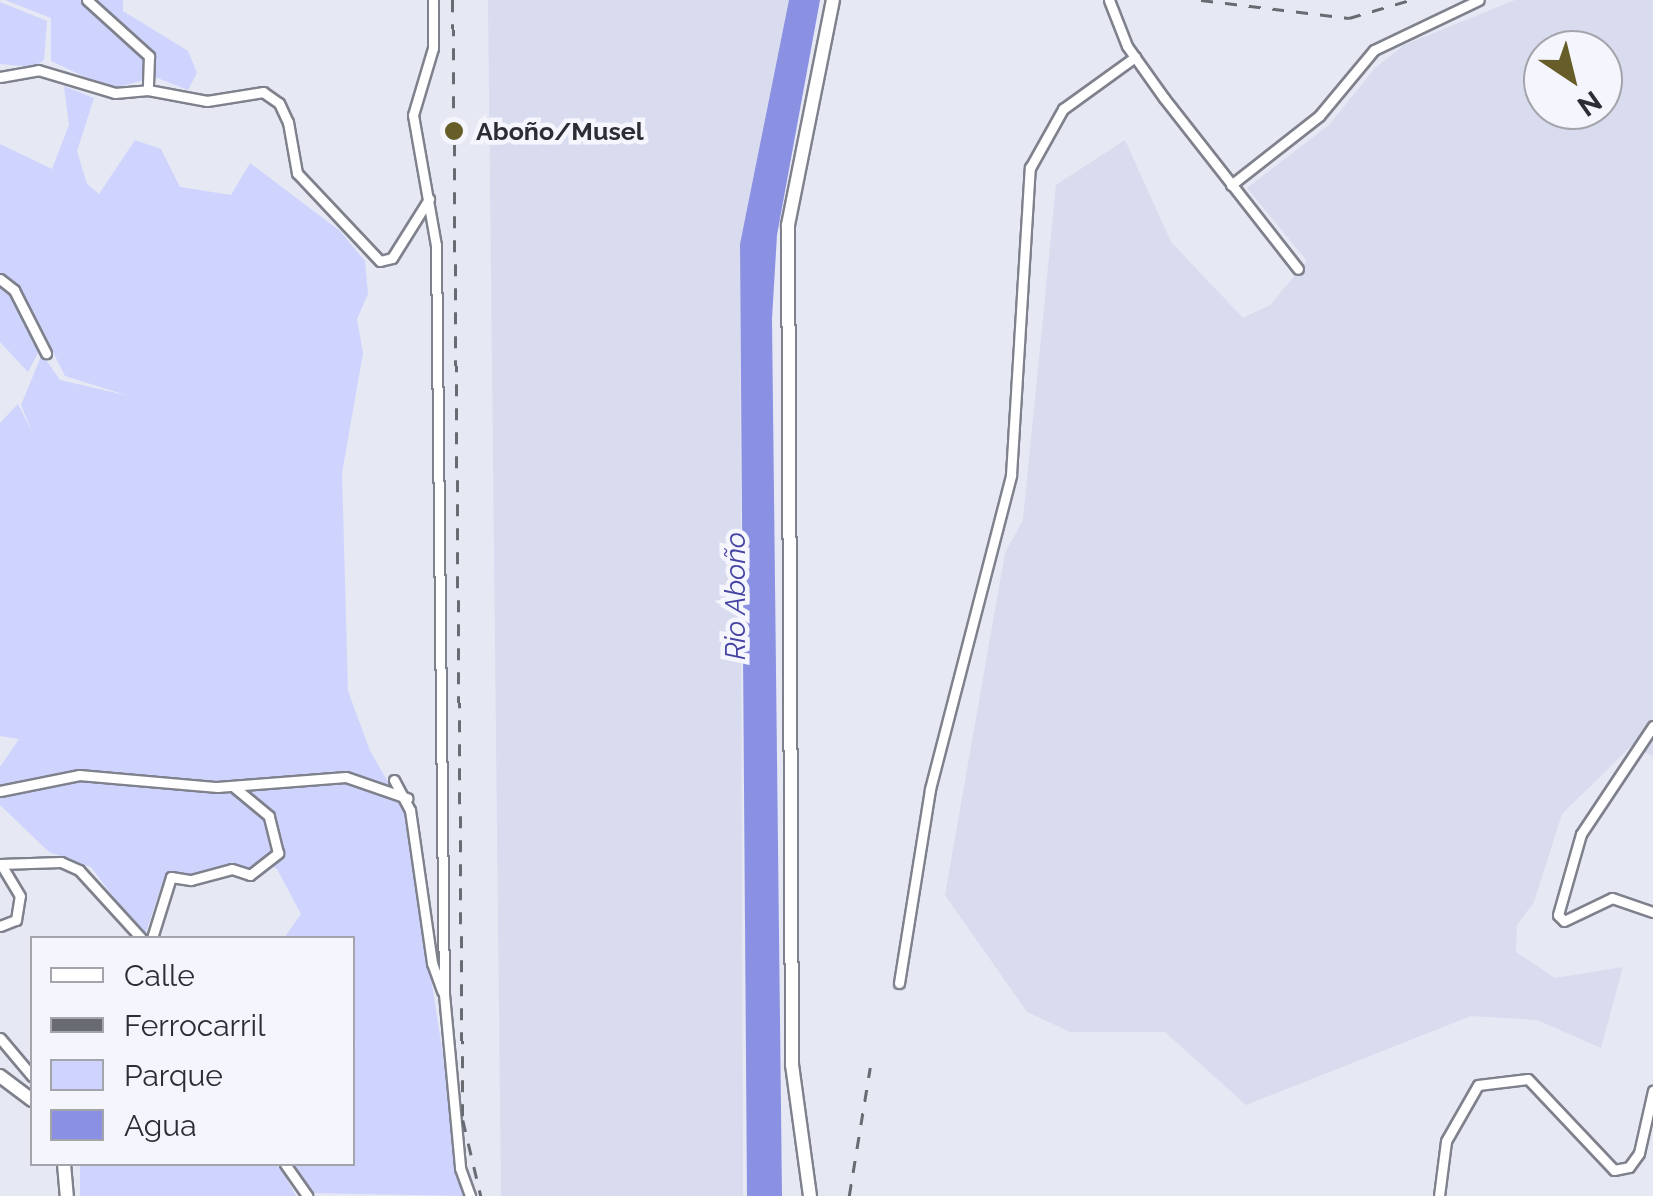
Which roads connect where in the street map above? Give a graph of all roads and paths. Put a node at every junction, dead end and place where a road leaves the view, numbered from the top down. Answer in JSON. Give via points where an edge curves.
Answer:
{"nodes":[{"id":1,"x":87,"y":0,"type":"edge"},
{"id":2,"x":433,"y":0,"type":"edge"},
{"id":3,"x":833,"y":0,"type":"edge"},
{"id":4,"x":1109,"y":0,"type":"edge"},
{"id":5,"x":1479,"y":0,"type":"edge"},
{"id":6,"x":1135,"y":57,"type":"junction"},
{"id":7,"x":0,"y":76,"type":"edge"},
{"id":8,"x":148,"y":90,"type":"junction"},
{"id":9,"x":1230,"y":186,"type":"junction"},
{"id":10,"x":429,"y":199,"type":"junction"},
{"id":11,"x":1298,"y":269,"type":"dead end"},
{"id":12,"x":0,"y":279,"type":"edge"},
{"id":13,"x":46,"y":353,"type":"dead end"},
{"id":14,"x":1653,"y":726,"type":"edge"},
{"id":15,"x":394,"y":780,"type":"dead end"},
{"id":16,"x":234,"y":787,"type":"junction"},
{"id":17,"x":0,"y":791,"type":"edge"},
{"id":18,"x":407,"y":798,"type":"junction"},
{"id":19,"x":1,"y":865,"type":"edge"},
{"id":20,"x":1653,"y":912,"type":"edge"},
{"id":21,"x":0,"y":926,"type":"edge"},
{"id":22,"x":139,"y":936,"type":"edge"},
{"id":23,"x":153,"y":936,"type":"edge"},
{"id":24,"x":898,"y":983,"type":"dead end"},
{"id":25,"x":444,"y":994,"type":"junction"},
{"id":26,"x":0,"y":1038,"type":"edge"},
{"id":27,"x":30,"y":1074,"type":"edge"},
{"id":28,"x":0,"y":1076,"type":"edge"},
{"id":29,"x":1653,"y":1091,"type":"edge"},
{"id":30,"x":30,"y":1098,"type":"edge"},
{"id":31,"x":64,"y":1166,"type":"edge"},
{"id":32,"x":285,"y":1166,"type":"edge"},
{"id":33,"x":67,"y":1196,"type":"edge"},
{"id":34,"x":307,"y":1196,"type":"edge"},
{"id":35,"x":470,"y":1196,"type":"edge"},
{"id":36,"x":810,"y":1196,"type":"edge"},
{"id":37,"x":1439,"y":1196,"type":"edge"}],
"edges":[{"from":1,"to":8,"type":"street","via":[[148,56]]},
{"from":2,"to":10,"type":"street","via":[[433,48],[413,115]]},
{"from":3,"to":36,"type":"street","via":[[788,244],[792,1065]]},
{"from":4,"to":6,"type":"street"},
{"from":5,"to":9,"type":"street","via":[[1374,50],[1319,116]]},
{"from":6,"to":9,"type":"street"},
{"from":6,"to":24,"type":"street","via":[[1063,109],[1030,168],[1011,475],[930,789]]},
{"from":7,"to":8,"type":"street","via":[[38,70],[116,93]]},
{"from":8,"to":10,"type":"street","via":[[207,101],[263,92],[279,103],[297,173],[380,260],[392,258]]},
{"from":9,"to":11,"type":"street"},
{"from":10,"to":25,"type":"street","via":[[436,245]]},
{"from":12,"to":13,"type":"street","via":[[14,290]]},
{"from":14,"to":20,"type":"street","via":[[1581,834],[1558,916],[1564,921],[1612,898]]},
{"from":15,"to":18,"type":"street"},
{"from":16,"to":17,"type":"street","via":[[78,774]]},
{"from":16,"to":18,"type":"street","via":[[346,777]]},
{"from":16,"to":23,"type":"street","via":[[269,816],[278,853],[250,874],[232,869],[191,880],[171,876]]},
{"from":18,"to":25,"type":"street","via":[[432,963]]},
{"from":19,"to":21,"type":"street","via":[[20,896],[16,920]]},
{"from":19,"to":22,"type":"street","via":[[48,861],[79,870]]},
{"from":25,"to":35,"type":"street","via":[[460,1168]]},
{"from":26,"to":27,"type":"street"},
{"from":28,"to":30,"type":"street"},
{"from":29,"to":37,"type":"street","via":[[1639,1153],[1629,1167],[1614,1170],[1528,1079],[1478,1085],[1446,1141]]},
{"from":31,"to":33,"type":"street"},
{"from":32,"to":34,"type":"street"}]}
